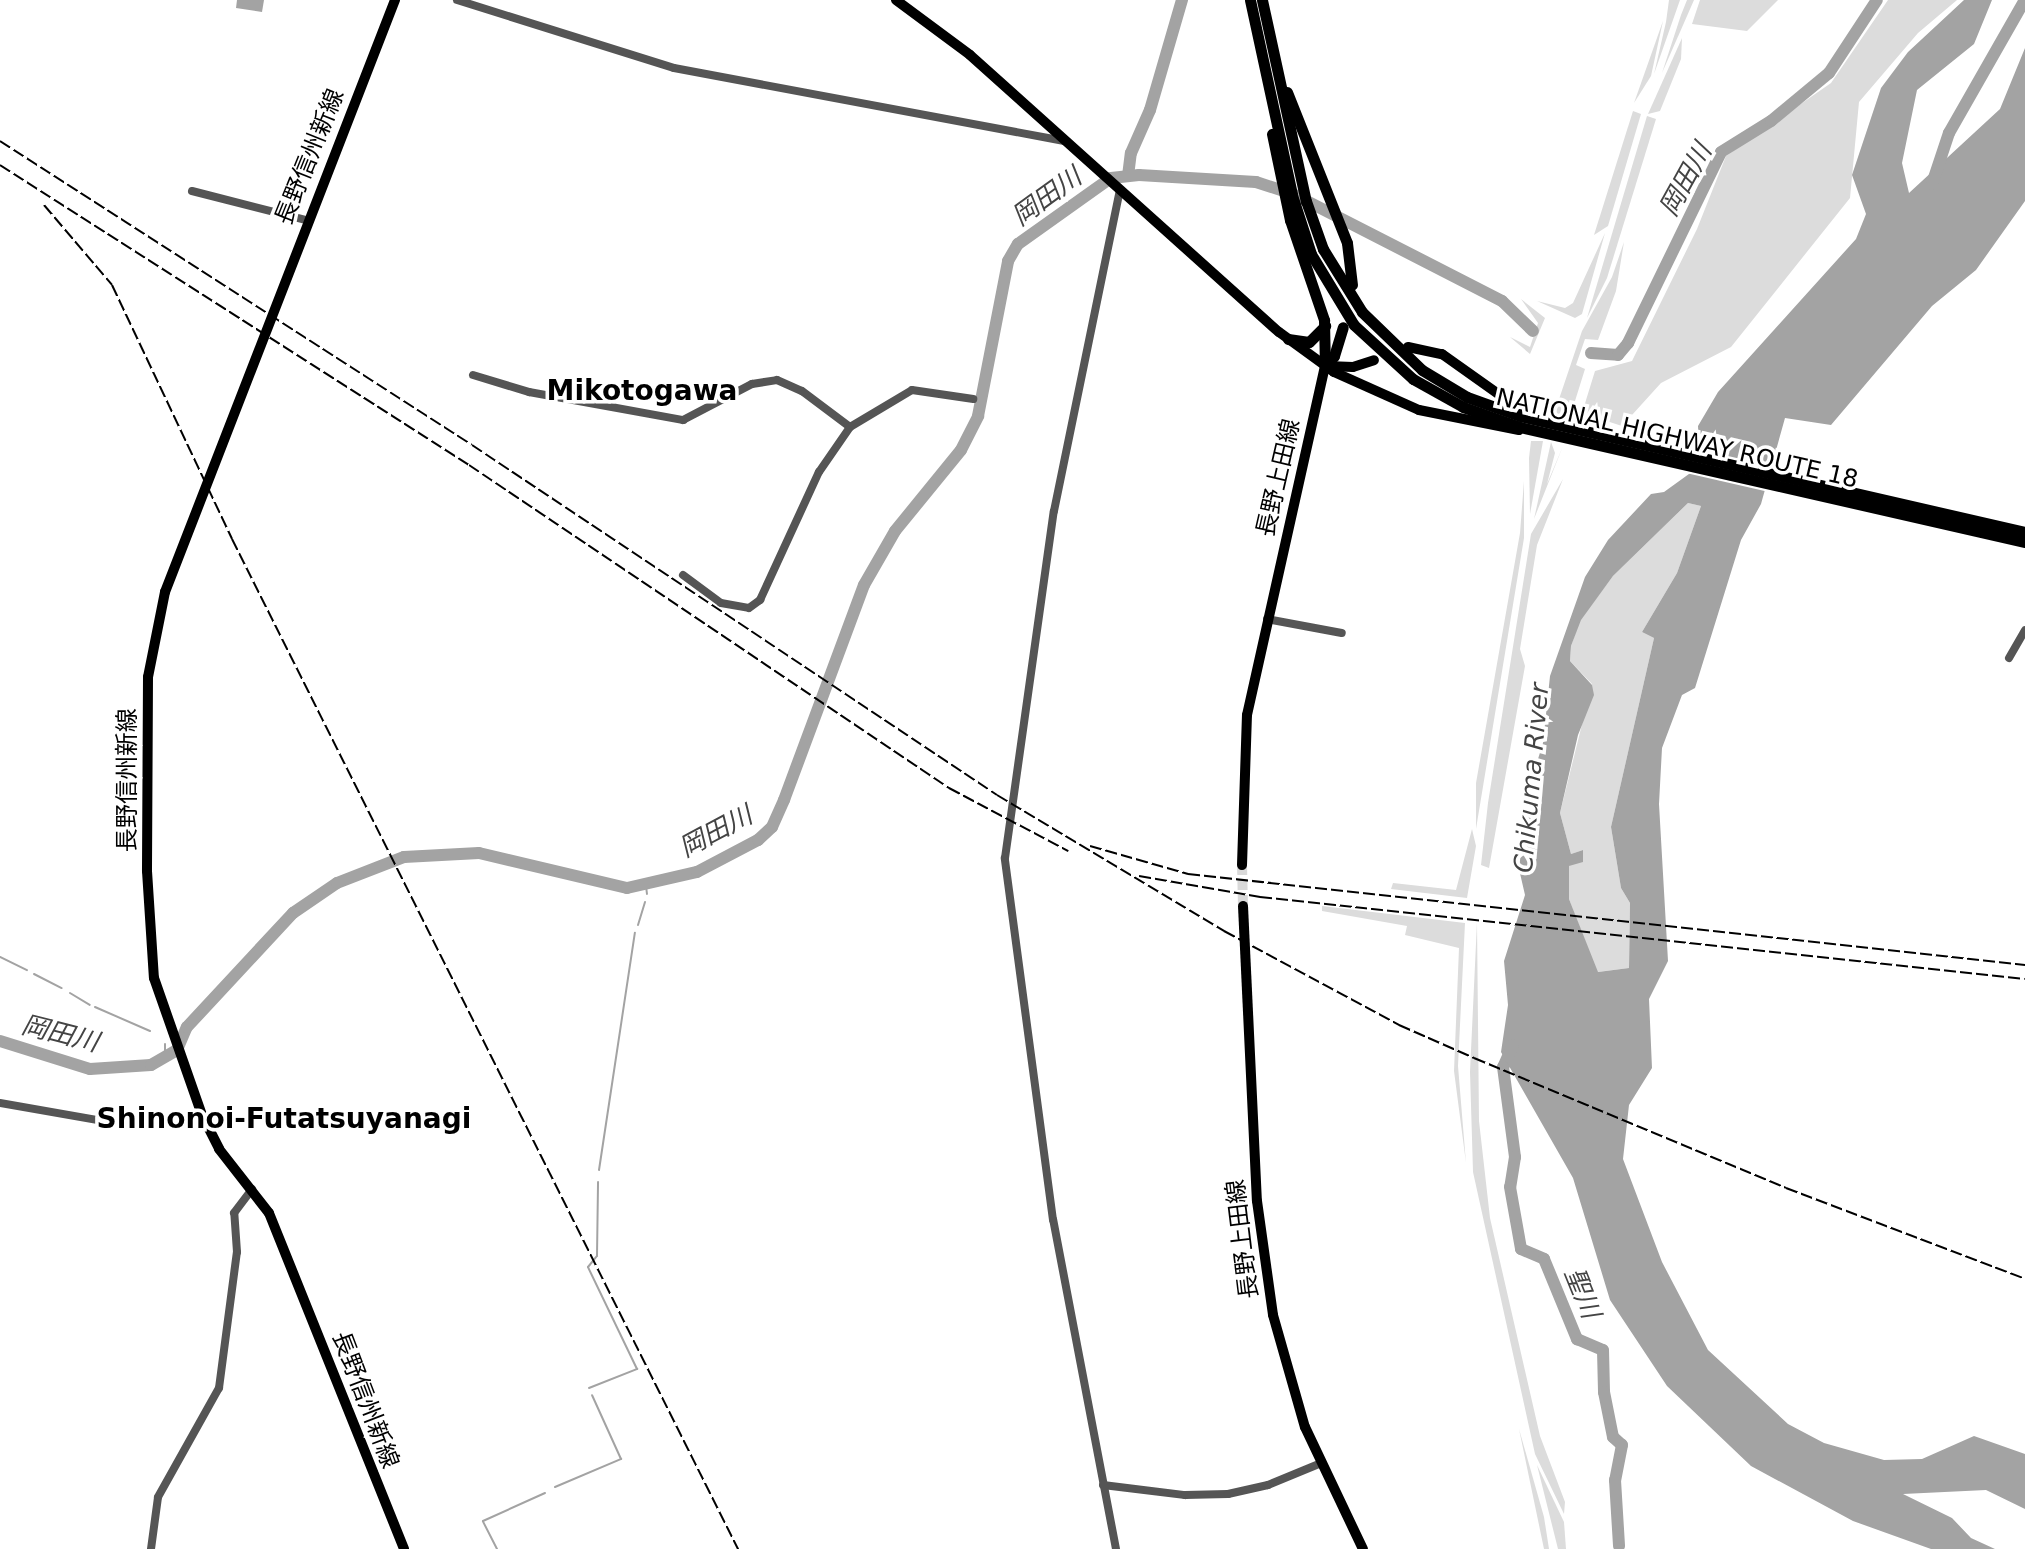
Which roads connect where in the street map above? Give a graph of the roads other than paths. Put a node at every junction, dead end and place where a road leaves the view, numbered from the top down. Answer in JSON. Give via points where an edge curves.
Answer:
{"nodes":[{"id":1,"x":395,"y":0,"type":"edge"},
{"id":2,"x":457,"y":0,"type":"edge"},
{"id":3,"x":896,"y":0,"type":"edge"},
{"id":4,"x":1250,"y":0,"type":"edge"},
{"id":5,"x":1262,"y":0,"type":"edge"},
{"id":6,"x":1275,"y":66,"type":"junction"},
{"id":7,"x":1064,"y":141,"type":"junction"},
{"id":8,"x":1120,"y":190,"type":"junction"},
{"id":9,"x":192,"y":191,"type":"dead end"},
{"id":10,"x":1292,"y":214,"type":"junction"},
{"id":11,"x":306,"y":220,"type":"junction"},
{"id":12,"x":1352,"y":285,"type":"dead end"},
{"id":13,"x":1325,"y":326,"type":"junction"},
{"id":14,"x":1343,"y":327,"type":"dead end"},
{"id":15,"x":1288,"y":339,"type":"junction"},
{"id":16,"x":1408,"y":347,"type":"dead end"},
{"id":17,"x":1374,"y":360,"type":"dead end"},
{"id":18,"x":1325,"y":366,"type":"junction"},
{"id":19,"x":473,"y":375,"type":"dead end"},
{"id":20,"x":973,"y":399,"type":"dead end"},
{"id":21,"x":1534,"y":420,"type":"junction"},
{"id":22,"x":850,"y":427,"type":"junction"},
{"id":23,"x":1548,"y":430,"type":"junction"},
{"id":24,"x":2024,"y":537,"type":"edge"},
{"id":25,"x":683,"y":575,"type":"dead end"},
{"id":26,"x":1267,"y":619,"type":"junction"},
{"id":27,"x":2025,"y":630,"type":"edge"},
{"id":28,"x":1342,"y":633,"type":"dead end"},
{"id":29,"x":2009,"y":658,"type":"dead end"},
{"id":30,"x":1242,"y":865,"type":"tunnel mouth"},
{"id":31,"x":1243,"y":906,"type":"tunnel mouth"},
{"id":32,"x":0,"y":1103,"type":"edge"},
{"id":33,"x":202,"y":1115,"type":"junction"},
{"id":34,"x":252,"y":1189,"type":"junction"},
{"id":35,"x":1319,"y":1464,"type":"junction"},
{"id":36,"x":1103,"y":1485,"type":"junction"},
{"id":37,"x":151,"y":1549,"type":"edge"},
{"id":38,"x":404,"y":1549,"type":"edge"},
{"id":39,"x":1116,"y":1549,"type":"edge"},
{"id":40,"x":1363,"y":1549,"type":"edge"}],
"edges":[{"from":1,"to":11,"type":"main road","name":"長野信州新線"},
{"from":2,"to":7,"type":"street","via":[[674,68]]},
{"from":3,"to":7,"type":"main road","via":[[970,55]]},
{"from":4,"to":10,"type":"highway","name":"NATIONAL HIGHWAY ROUTE 18"},
{"from":5,"to":6,"type":"highway","name":"NATIONAL HIGHWAY ROUTE 18"},
{"from":6,"to":12,"type":"highway","via":[[1344,236]]},
{"from":6,"to":21,"type":"highway","name":"NATIONAL HIGHWAY ROUTE 18","via":[[1312,222],[1351,298],[1401,354],[1467,397]]},
{"from":7,"to":8,"type":"main road"},
{"from":8,"to":15,"type":"main road"},
{"from":8,"to":36,"type":"street","via":[[1052,525],[1005,858],[1053,1220]]},
{"from":9,"to":11,"type":"street"},
{"from":10,"to":13,"type":"highway"},
{"from":10,"to":23,"type":"highway","name":"NATIONAL HIGHWAY ROUTE 18","via":[[1328,286],[1382,354],[1449,401]]},
{"from":11,"to":33,"type":"main road","name":"長野信州新線","via":[[165,592],[148,677],[147,896],[154,978]]},
{"from":13,"to":15,"type":"highway","via":[[1309,342]]},
{"from":13,"to":18,"type":"highway"},
{"from":14,"to":18,"type":"highway"},
{"from":15,"to":18,"type":"main road"},
{"from":16,"to":21,"type":"main road","via":[[1442,354]]},
{"from":17,"to":18,"type":"main road","via":[[1353,367]]},
{"from":18,"to":23,"type":"main road","via":[[1355,385],[1419,410]]},
{"from":18,"to":26,"type":"main road","name":"長野上田線"},
{"from":19,"to":22,"type":"street","via":[[529,392],[683,420],[752,384],[777,380],[802,391]]},
{"from":20,"to":22,"type":"street","via":[[912,390]]},
{"from":21,"to":23,"type":"highway","name":"NATIONAL HIGHWAY ROUTE 18"},
{"from":22,"to":25,"type":"street","via":[[819,472],[760,600],[739,609]]},
{"from":23,"to":24,"type":"highway","name":"NATIONAL HIGHWAY ROUTE 18"},
{"from":26,"to":28,"type":"street"},
{"from":26,"to":30,"type":"main road","name":"長野上田線","via":[[1245,730]]},
{"from":27,"to":29,"type":"street"},
{"from":31,"to":35,"type":"main road","name":"長野上田線","via":[[1264,1264],[1288,1377]]},
{"from":32,"to":33,"type":"street","via":[[126,1127],[178,1123]]},
{"from":33,"to":34,"type":"main road","name":"長野信州新線","via":[[219,1149]]},
{"from":34,"to":37,"type":"street","via":[[234,1213],[237,1252],[222,1378],[203,1424],[158,1497]]},
{"from":34,"to":38,"type":"main road","name":"長野信州新線","via":[[285,1248]]},
{"from":35,"to":36,"type":"street","via":[[1228,1494],[1185,1495]]},
{"from":35,"to":40,"type":"main road","name":"長野上田線"},
{"from":36,"to":39,"type":"street"}]}
